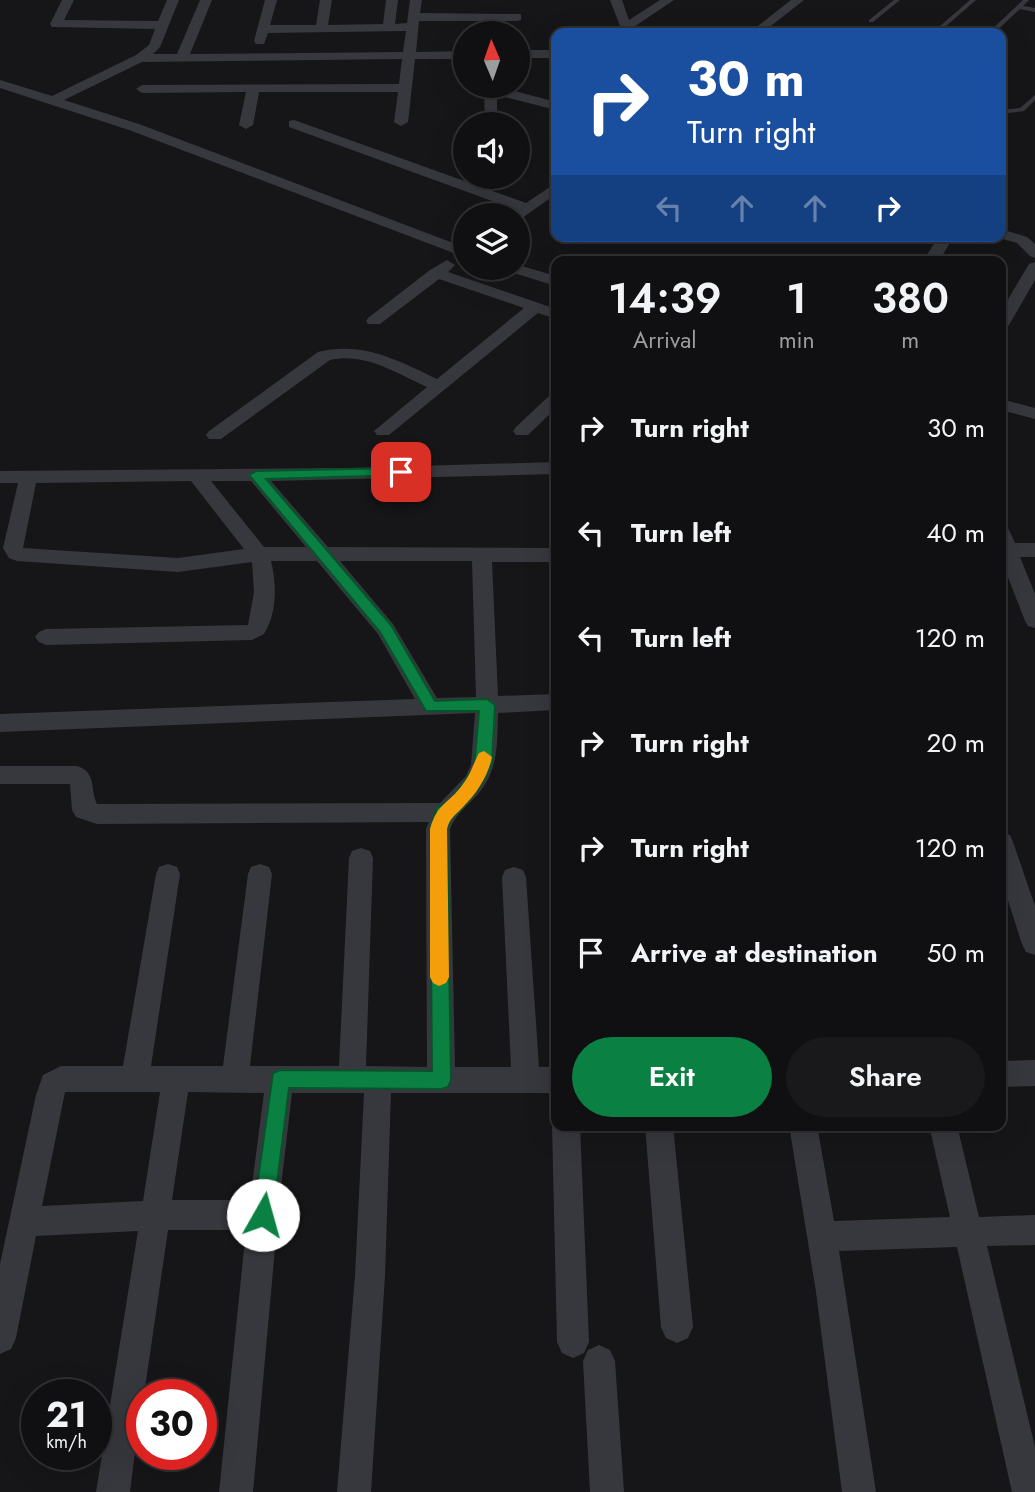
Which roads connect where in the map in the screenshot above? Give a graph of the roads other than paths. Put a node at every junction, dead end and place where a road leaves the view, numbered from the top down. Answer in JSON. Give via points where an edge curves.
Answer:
{"nodes":[{"id":1,"x":68,"y":0,"type":"edge"},
{"id":2,"x":173,"y":0,"type":"edge"},
{"id":3,"x":206,"y":0,"type":"edge"},
{"id":4,"x":271,"y":0,"type":"edge"},
{"id":5,"x":326,"y":0,"type":"edge"},
{"id":6,"x":392,"y":0,"type":"edge"},
{"id":7,"x":416,"y":0,"type":"edge"},
{"id":8,"x":516,"y":0,"type":"edge"},
{"id":9,"x":616,"y":0,"type":"edge"},
{"id":10,"x":667,"y":0,"type":"edge"},
{"id":11,"x":897,"y":0,"type":"edge"},
{"id":12,"x":973,"y":0,"type":"edge"},
{"id":13,"x":1026,"y":0,"type":"edge"},
{"id":14,"x":789,"y":3,"type":"edge"},
{"id":15,"x":1019,"y":7,"type":"junction"},
{"id":16,"x":1035,"y":10,"type":"edge"},
{"id":17,"x":517,"y":17,"type":"junction"},
{"id":18,"x":517,"y":21,"type":"edge"},
{"id":19,"x":871,"y":21,"type":"dead end"},
{"id":20,"x":414,"y":22,"type":"junction"},
{"id":21,"x":162,"y":25,"type":"junction"},
{"id":22,"x":389,"y":27,"type":"junction"},
{"id":23,"x":321,"y":28,"type":"junction"},
{"id":24,"x":621,"y":28,"type":"edge"},
{"id":25,"x":624,"y":28,"type":"edge"},
{"id":26,"x":761,"y":28,"type":"edge"},
{"id":27,"x":941,"y":28,"type":"edge"},
{"id":28,"x":996,"y":28,"type":"edge"},
{"id":29,"x":264,"y":29,"type":"junction"},
{"id":30,"x":530,"y":54,"type":"edge"},
{"id":31,"x":551,"y":54,"type":"edge"},
{"id":32,"x":453,"y":55,"type":"edge"},
{"id":33,"x":410,"y":56,"type":"junction"},
{"id":34,"x":256,"y":57,"type":"junction"},
{"id":35,"x":140,"y":58,"type":"junction"},
{"id":36,"x":182,"y":58,"type":"junction"},
{"id":37,"x":0,"y":84,"type":"edge"},
{"id":38,"x":406,"y":88,"type":"junction"},
{"id":39,"x":142,"y":89,"type":"dead end"},
{"id":40,"x":253,"y":89,"type":"junction"},
{"id":41,"x":1035,"y":97,"type":"edge"},
{"id":42,"x":528,"y":98,"type":"edge"},
{"id":43,"x":53,"y":101,"type":"junction"},
{"id":44,"x":551,"y":105,"type":"edge"},
{"id":45,"x":1023,"y":110,"type":"junction"},
{"id":46,"x":1035,"y":110,"type":"edge"},
{"id":47,"x":1006,"y":112,"type":"edge"},
{"id":48,"x":401,"y":122,"type":"dead end"},
{"id":49,"x":294,"y":124,"type":"dead end"},
{"id":50,"x":246,"y":125,"type":"dead end"},
{"id":51,"x":134,"y":127,"type":"junction"},
{"id":52,"x":180,"y":127,"type":"dead end"},
{"id":53,"x":551,"y":191,"type":"edge"},
{"id":54,"x":497,"y":203,"type":"edge"},
{"id":55,"x":530,"y":207,"type":"edge"},
{"id":56,"x":1006,"y":235,"type":"edge"},
{"id":57,"x":1035,"y":253,"type":"edge"},
{"id":58,"x":453,"y":259,"type":"edge"},
{"id":59,"x":453,"y":260,"type":"edge"},
{"id":60,"x":1035,"y":267,"type":"edge"},
{"id":61,"x":530,"y":273,"type":"edge"},
{"id":62,"x":551,"y":279,"type":"edge"},
{"id":63,"x":490,"y":280,"type":"edge"},
{"id":64,"x":505,"y":280,"type":"edge"},
{"id":65,"x":551,"y":299,"type":"edge"},
{"id":66,"x":536,"y":307,"type":"junction"},
{"id":67,"x":551,"y":312,"type":"edge"},
{"id":68,"x":1006,"y":316,"type":"edge"},
{"id":69,"x":374,"y":321,"type":"dead end"},
{"id":70,"x":439,"y":386,"type":"junction"},
{"id":71,"x":551,"y":404,"type":"edge"},
{"id":72,"x":1006,"y":405,"type":"edge"},
{"id":73,"x":1035,"y":414,"type":"edge"},
{"id":74,"x":383,"y":431,"type":"dead end"},
{"id":75,"x":522,"y":431,"type":"dead end"},
{"id":76,"x":215,"y":435,"type":"dead end"},
{"id":77,"x":551,"y":468,"type":"edge"},
{"id":78,"x":256,"y":475,"type":"junction"},
{"id":79,"x":0,"y":477,"type":"edge"},
{"id":80,"x":198,"y":477,"type":"junction"},
{"id":81,"x":28,"y":478,"type":"junction"},
{"id":82,"x":1006,"y":545,"type":"edge"},
{"id":83,"x":1035,"y":550,"type":"edge"},
{"id":84,"x":1006,"y":552,"type":"edge"},
{"id":85,"x":259,"y":554,"type":"junction"},
{"id":86,"x":322,"y":554,"type":"junction"},
{"id":87,"x":482,"y":554,"type":"junction"},
{"id":88,"x":551,"y":555,"type":"edge"},
{"id":89,"x":1035,"y":621,"type":"edge"},
{"id":90,"x":46,"y":637,"type":"dead end"},
{"id":91,"x":551,"y":702,"type":"edge"},
{"id":92,"x":487,"y":705,"type":"junction"},
{"id":93,"x":431,"y":707,"type":"junction"},
{"id":94,"x":0,"y":723,"type":"edge"},
{"id":95,"x":0,"y":775,"type":"edge"},
{"id":96,"x":443,"y":813,"type":"junction"},
{"id":97,"x":1006,"y":857,"type":"edge"},
{"id":98,"x":361,"y":858,"type":"dead end"},
{"id":99,"x":168,"y":874,"type":"dead end"},
{"id":100,"x":260,"y":874,"type":"dead end"},
{"id":101,"x":514,"y":877,"type":"dead end"},
{"id":102,"x":1035,"y":944,"type":"edge"},
{"id":103,"x":1035,"y":1073,"type":"edge"},
{"id":104,"x":1006,"y":1074,"type":"edge"},
{"id":105,"x":135,"y":1079,"type":"junction"},
{"id":106,"x":176,"y":1079,"type":"junction"},
{"id":107,"x":235,"y":1079,"type":"junction"},
{"id":108,"x":280,"y":1079,"type":"junction"},
{"id":109,"x":365,"y":1080,"type":"junction"},
{"id":110,"x":441,"y":1080,"type":"junction"},
{"id":111,"x":526,"y":1080,"type":"junction"},
{"id":112,"x":551,"y":1080,"type":"edge"},
{"id":113,"x":566,"y":1131,"type":"edge"},
{"id":114,"x":660,"y":1131,"type":"edge"},
{"id":115,"x":804,"y":1131,"type":"edge"},
{"id":116,"x":944,"y":1131,"type":"edge"},
{"id":117,"x":155,"y":1215,"type":"junction"},
{"id":118,"x":263,"y":1215,"type":"junction"},
{"id":119,"x":24,"y":1222,"type":"junction"},
{"id":120,"x":967,"y":1230,"type":"junction"},
{"id":121,"x":1035,"y":1230,"type":"edge"},
{"id":122,"x":822,"y":1236,"type":"junction"},
{"id":123,"x":677,"y":1327,"type":"dead end"},
{"id":124,"x":0,"y":1338,"type":"edge"},
{"id":125,"x":573,"y":1342,"type":"dead end"},
{"id":126,"x":599,"y":1362,"type":"dead end"},
{"id":127,"x":1029,"y":1474,"type":"edge"},
{"id":128,"x":113,"y":1492,"type":"edge"},
{"id":129,"x":236,"y":1492,"type":"edge"},
{"id":130,"x":354,"y":1492,"type":"edge"},
{"id":131,"x":607,"y":1492,"type":"edge"},
{"id":132,"x":859,"y":1492,"type":"edge"}],
"edges":[{"from":1,"to":21,"type":"street","via":[[56,24]]},
{"from":2,"to":21,"type":"street"},
{"from":3,"to":36,"type":"street"},
{"from":4,"to":29,"type":"street"},
{"from":5,"to":23,"type":"street"},
{"from":6,"to":22,"type":"street"},
{"from":7,"to":20,"type":"street"},
{"from":8,"to":17,"type":"street"},
{"from":9,"to":24,"type":"street"},
{"from":10,"to":25,"type":"street"},
{"from":11,"to":19,"type":"lane"},
{"from":12,"to":27,"type":"lane"},
{"from":13,"to":15,"type":"lane"},
{"from":14,"to":26,"type":"street"},
{"from":15,"to":16,"type":"lane"},
{"from":15,"to":28,"type":"lane"},
{"from":17,"to":18,"type":"street"},
{"from":17,"to":20,"type":"street"},
{"from":20,"to":22,"type":"street"},
{"from":20,"to":33,"type":"street"},
{"from":21,"to":35,"type":"street","via":[[154,47]]},
{"from":22,"to":23,"type":"street"},
{"from":23,"to":29,"type":"street"},
{"from":29,"to":34,"type":"street"},
{"from":30,"to":31,"type":"street"},
{"from":32,"to":33,"type":"street"},
{"from":33,"to":34,"type":"street"},
{"from":33,"to":38,"type":"street"},
{"from":34,"to":36,"type":"street"},
{"from":35,"to":36,"type":"street"},
{"from":35,"to":43,"type":"street"},
{"from":37,"to":43,"type":"street"},
{"from":38,"to":40,"type":"street"},
{"from":38,"to":48,"type":"street"},
{"from":39,"to":40,"type":"street"},
{"from":40,"to":50,"type":"street"},
{"from":41,"to":45,"type":"lane"},
{"from":42,"to":44,"type":"street"},
{"from":43,"to":51,"type":"street"},
{"from":45,"to":46,"type":"lane"},
{"from":45,"to":47,"type":"lane"},
{"from":49,"to":54,"type":"street"},
{"from":51,"to":52,"type":"street"},
{"from":51,"to":58,"type":"street"},
{"from":53,"to":55,"type":"street"},
{"from":56,"to":57,"type":"street","via":[[1022,240]]},
{"from":59,"to":69,"type":"street"},
{"from":60,"to":68,"type":"street"},
{"from":61,"to":62,"type":"street"},
{"from":63,"to":66,"type":"street"},
{"from":64,"to":65,"type":"street"},
{"from":66,"to":67,"type":"street"},
{"from":66,"to":70,"type":"street"},
{"from":70,"to":74,"type":"street"},
{"from":70,"to":76,"type":"street","via":[[361,353],[334,352]]},
{"from":71,"to":75,"type":"street"},
{"from":72,"to":73,"type":"street"},
{"from":77,"to":78,"type":"street"},
{"from":78,"to":80,"type":"street"},
{"from":78,"to":86,"type":"street"},
{"from":79,"to":81,"type":"street"},
{"from":80,"to":81,"type":"street"},
{"from":80,"to":85,"type":"street"},
{"from":81,"to":85,"type":"street","via":[[13,548],[24,556],[178,565]]},
{"from":82,"to":83,"type":"street"},
{"from":84,"to":89,"type":"street"},
{"from":85,"to":86,"type":"street"},
{"from":85,"to":90,"type":"street","via":[[265,575],[260,624],[251,632]]},
{"from":86,"to":87,"type":"street"},
{"from":86,"to":93,"type":"street","via":[[386,629]]},
{"from":87,"to":88,"type":"street"},
{"from":87,"to":92,"type":"street"},
{"from":91,"to":92,"type":"street"},
{"from":92,"to":93,"type":"street"},
{"from":92,"to":96,"type":"street","via":[[481,771],[457,804]]},
{"from":93,"to":94,"type":"street"},
{"from":95,"to":96,"type":"street","via":[[77,775],[84,810],[97,814]]},
{"from":96,"to":110,"type":"street","via":[[437,848]]},
{"from":97,"to":102,"type":"street"},
{"from":98,"to":109,"type":"street"},
{"from":99,"to":105,"type":"street"},
{"from":100,"to":107,"type":"street"},
{"from":101,"to":111,"type":"street"},
{"from":103,"to":104,"type":"street"},
{"from":105,"to":106,"type":"street"},
{"from":105,"to":119,"type":"street","via":[[69,1078],[53,1084]]},
{"from":106,"to":107,"type":"street"},
{"from":106,"to":117,"type":"street"},
{"from":107,"to":108,"type":"street"},
{"from":108,"to":109,"type":"street"},
{"from":108,"to":118,"type":"street"},
{"from":109,"to":110,"type":"street"},
{"from":109,"to":130,"type":"street","via":[[370,1276]]},
{"from":110,"to":111,"type":"street"},
{"from":111,"to":112,"type":"street"},
{"from":113,"to":125,"type":"street"},
{"from":114,"to":123,"type":"street"},
{"from":115,"to":122,"type":"street"},
{"from":116,"to":120,"type":"street"},
{"from":117,"to":118,"type":"street"},
{"from":117,"to":119,"type":"street"},
{"from":117,"to":128,"type":"street"},
{"from":118,"to":129,"type":"street"},
{"from":119,"to":124,"type":"street"},
{"from":120,"to":121,"type":"street"},
{"from":120,"to":122,"type":"street"},
{"from":120,"to":127,"type":"street"},
{"from":122,"to":132,"type":"street"},
{"from":126,"to":131,"type":"street"}]}
